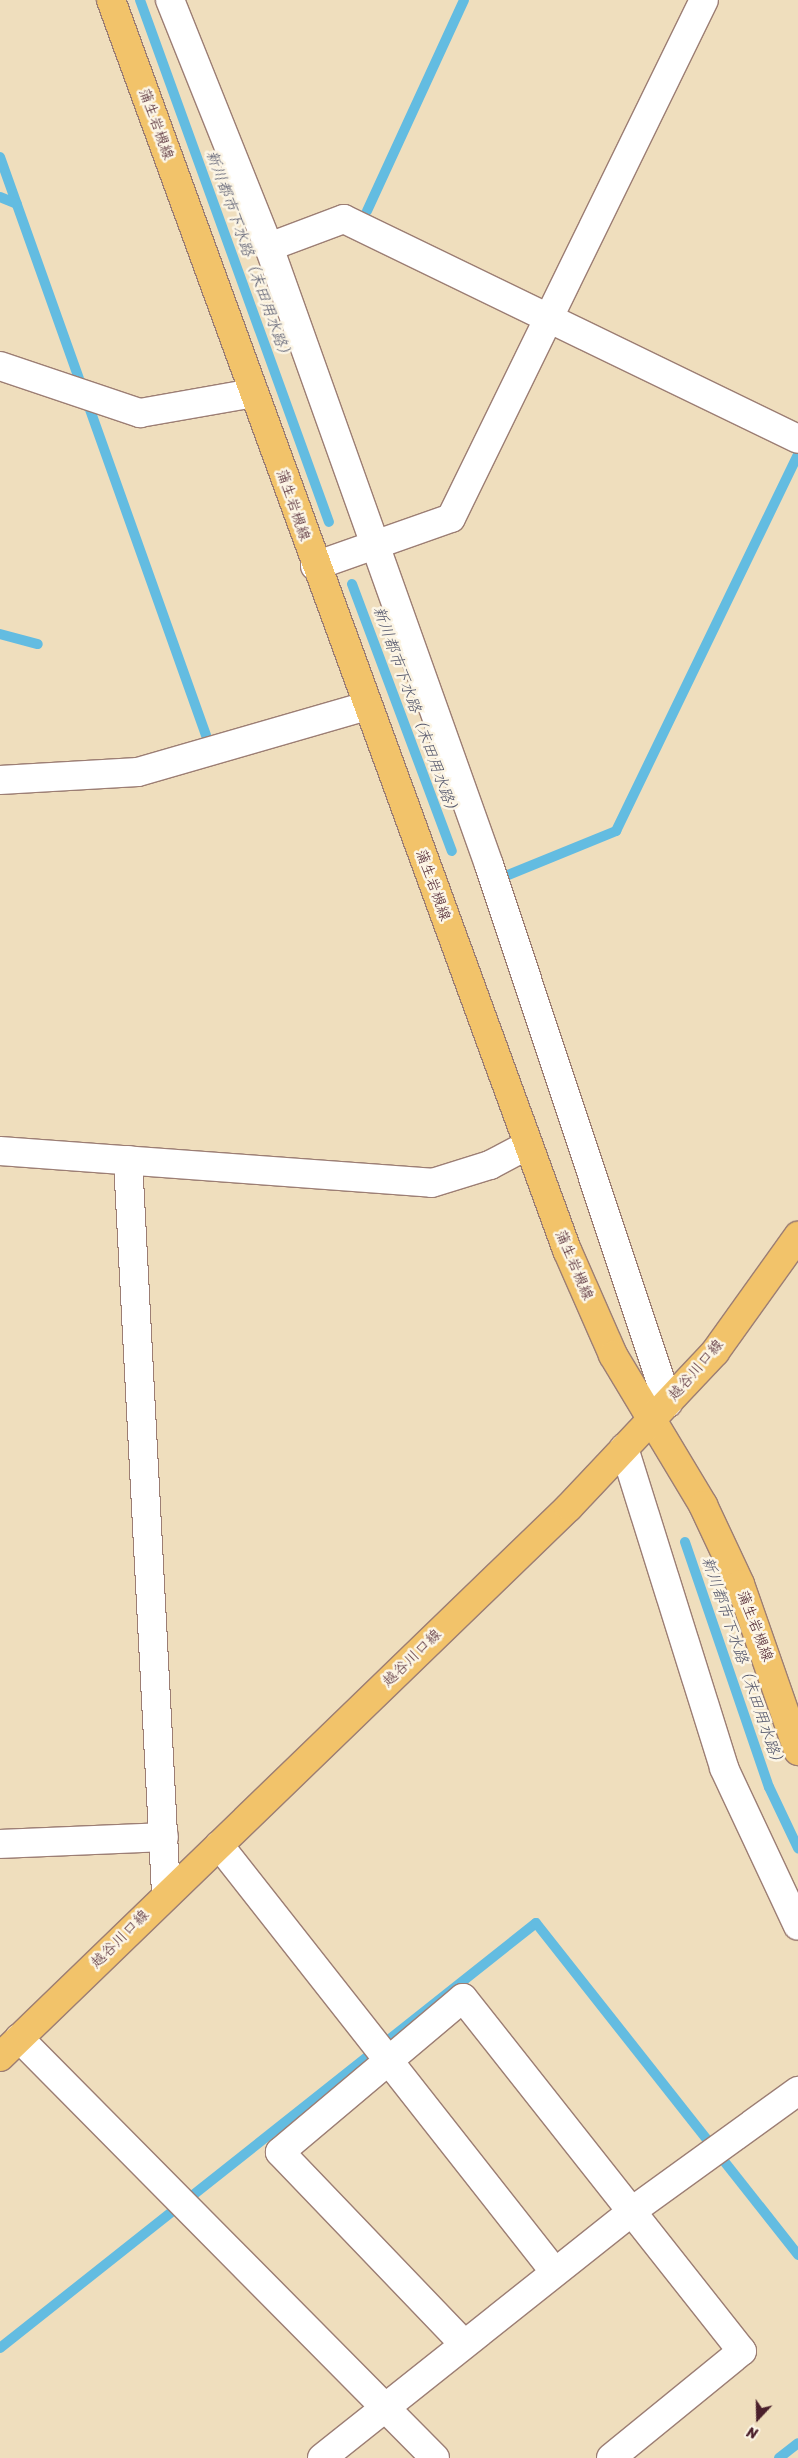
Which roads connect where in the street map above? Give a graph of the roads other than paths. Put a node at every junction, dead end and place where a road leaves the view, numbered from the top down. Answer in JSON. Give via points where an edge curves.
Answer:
{"nodes":[{"id":1,"x":111,"y":0,"type":"edge"},
{"id":2,"x":170,"y":0,"type":"edge"},
{"id":3,"x":704,"y":0,"type":"edge"},
{"id":4,"x":269,"y":247,"type":"junction"},
{"id":5,"x":551,"y":319,"type":"junction"},
{"id":6,"x":0,"y":366,"type":"edge"},
{"id":7,"x":254,"y":393,"type":"junction"},
{"id":8,"x":798,"y":439,"type":"edge"},
{"id":9,"x":374,"y":546,"type":"junction"},
{"id":10,"x":315,"y":566,"type":"junction"},
{"id":11,"x":366,"y":706,"type":"junction"},
{"id":12,"x":0,"y":780,"type":"edge"},
{"id":13,"x":528,"y":1145,"type":"junction"},
{"id":14,"x":0,"y":1151,"type":"edge"},
{"id":15,"x":128,"y":1160,"type":"junction"},
{"id":16,"x":798,"y":1236,"type":"edge"},
{"id":17,"x":660,"y":1411,"type":"junction"},
{"id":18,"x":624,"y":1448,"type":"junction"},
{"id":19,"x":798,"y":1751,"type":"edge"},
{"id":20,"x":164,"y":1837,"type":"junction"},
{"id":21,"x":0,"y":1844,"type":"edge"},
{"id":22,"x":218,"y":1845,"type":"junction"},
{"id":23,"x":166,"y":1894,"type":"junction"},
{"id":24,"x":798,"y":1926,"type":"edge"},
{"id":25,"x":19,"y":2038,"type":"junction"},
{"id":26,"x":0,"y":2057,"type":"edge"},
{"id":27,"x":387,"y":2059,"type":"junction"},
{"id":28,"x":798,"y":2091,"type":"edge"},
{"id":29,"x":632,"y":2211,"type":"junction"},
{"id":30,"x":554,"y":2271,"type":"junction"},
{"id":31,"x":464,"y":2344,"type":"junction"},
{"id":32,"x":384,"y":2409,"type":"junction"},
{"id":33,"x":322,"y":2458,"type":"edge"},
{"id":34,"x":435,"y":2458,"type":"edge"},
{"id":35,"x":611,"y":2458,"type":"edge"}],
"edges":[{"from":1,"to":7,"type":"main road","name":"蒲生岩槻線"},
{"from":2,"to":4,"type":"street"},
{"from":3,"to":5,"type":"street"},
{"from":4,"to":5,"type":"street","via":[[344,219]]},
{"from":4,"to":9,"type":"street"},
{"from":5,"to":8,"type":"street"},
{"from":5,"to":9,"type":"street","via":[[451,518]]},
{"from":6,"to":7,"type":"street","via":[[140,413]]},
{"from":7,"to":10,"type":"main road","name":"蒲生岩槻線"},
{"from":9,"to":10,"type":"street"},
{"from":9,"to":17,"type":"street","via":[[489,864]]},
{"from":10,"to":11,"type":"main road","name":"蒲生岩槻線"},
{"from":11,"to":12,"type":"street","via":[[138,772]]},
{"from":11,"to":13,"type":"main road","name":"蒲生岩槻線"},
{"from":13,"to":15,"type":"street","via":[[490,1165],[432,1183]]},
{"from":13,"to":17,"type":"main road","name":"蒲生岩槻線","via":[[613,1355]]},
{"from":14,"to":15,"type":"street"},
{"from":15,"to":20,"type":"street"},
{"from":16,"to":17,"type":"main road","name":"越谷川口線","via":[[714,1352]]},
{"from":17,"to":18,"type":"main road","name":"越谷川口線"},
{"from":17,"to":19,"type":"main road","name":"蒲生岩槻線","via":[[740,1584]]},
{"from":18,"to":22,"type":"main road","name":"越谷川口線","via":[[569,1507]]},
{"from":18,"to":24,"type":"street","via":[[724,1768]]},
{"from":20,"to":21,"type":"street"},
{"from":20,"to":23,"type":"street"},
{"from":22,"to":23,"type":"main road","name":"越谷川口線"},
{"from":22,"to":27,"type":"street"},
{"from":23,"to":25,"type":"main road","name":"越谷川口線"},
{"from":25,"to":26,"type":"main road","name":"越谷川口線"},
{"from":25,"to":32,"type":"street"},
{"from":27,"to":29,"type":"street","via":[[463,1998]]},
{"from":27,"to":30,"type":"street"},
{"from":27,"to":31,"type":"street","via":[[280,2152]]},
{"from":28,"to":29,"type":"street"},
{"from":29,"to":30,"type":"street"},
{"from":29,"to":35,"type":"street","via":[[742,2351]]},
{"from":30,"to":31,"type":"street"},
{"from":31,"to":32,"type":"street"},
{"from":32,"to":33,"type":"street"},
{"from":32,"to":34,"type":"street"}]}
